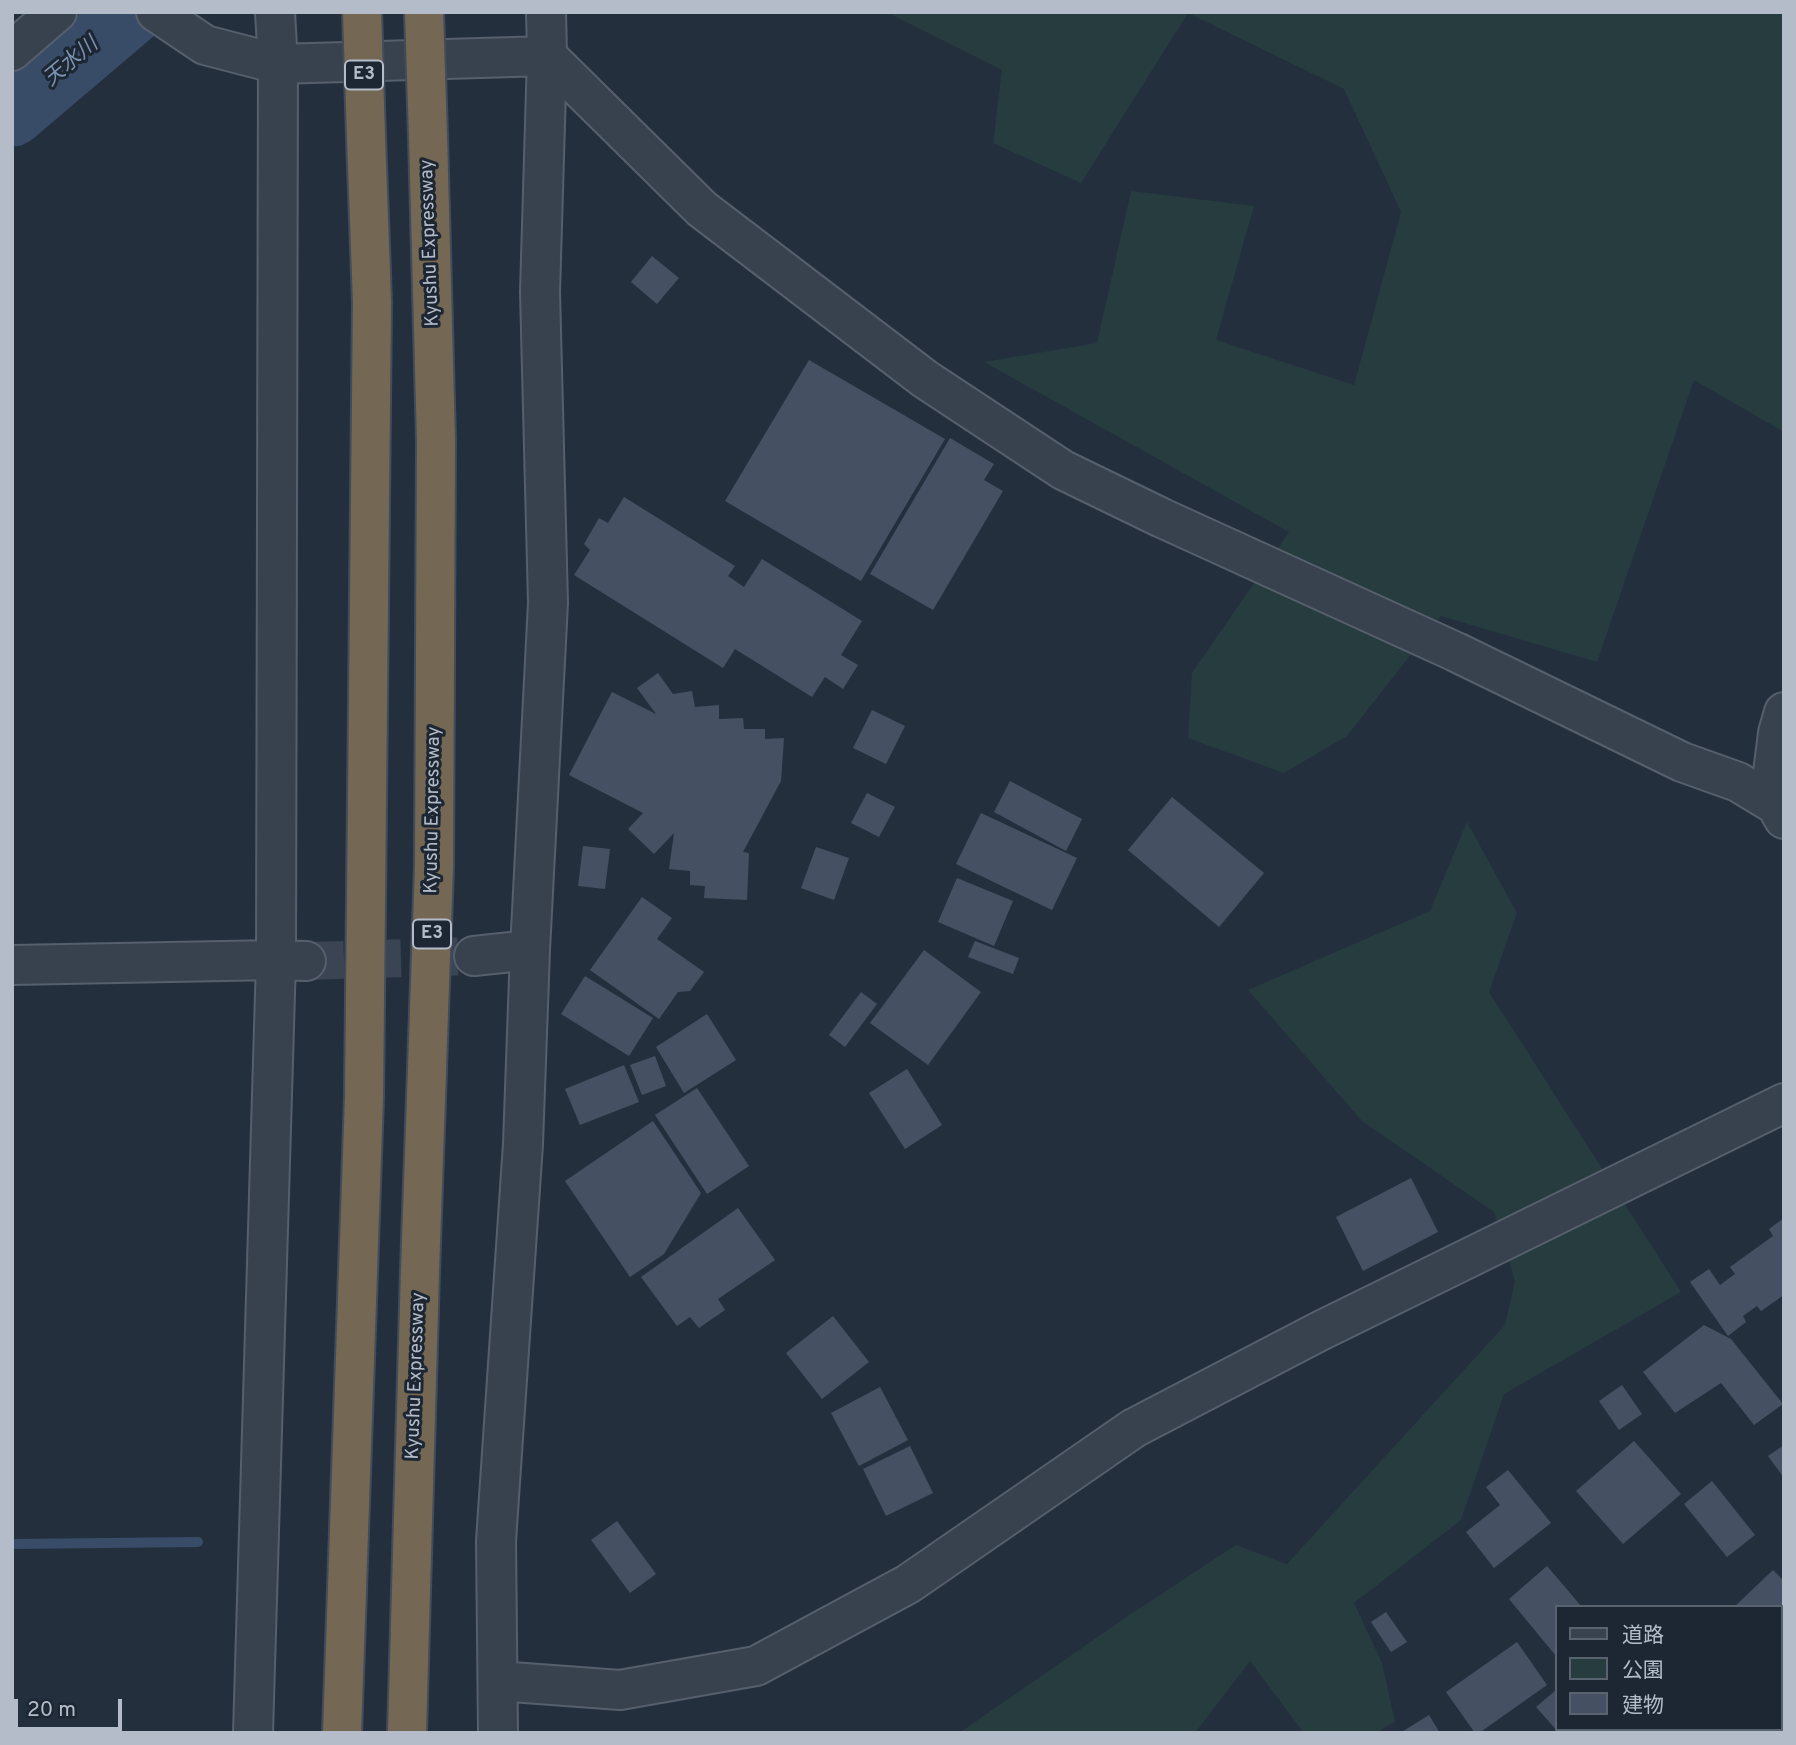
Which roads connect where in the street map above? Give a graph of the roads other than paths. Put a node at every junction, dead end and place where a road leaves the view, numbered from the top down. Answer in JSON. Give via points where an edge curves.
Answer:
{"nodes":[{"id":1,"x":57,"y":12,"type":"edge"},
{"id":2,"x":156,"y":12,"type":"edge"},
{"id":3,"x":275,"y":12,"type":"edge"},
{"id":4,"x":362,"y":12,"type":"edge"},
{"id":5,"x":424,"y":12,"type":"edge"},
{"id":6,"x":546,"y":12,"type":"edge"},
{"id":7,"x":12,"y":51,"type":"edge"},
{"id":8,"x":547,"y":56,"type":"junction"},
{"id":9,"x":278,"y":64,"type":"junction"},
{"id":10,"x":1784,"y":712,"type":"edge"},
{"id":11,"x":1780,"y":813,"type":"edge"},
{"id":12,"x":530,"y":950,"type":"junction"},
{"id":13,"x":474,"y":956,"type":"tunnel mouth"},
{"id":14,"x":291,"y":960,"type":"junction"},
{"id":15,"x":12,"y":965,"type":"edge"},
{"id":16,"x":1784,"y":1103,"type":"edge"},
{"id":17,"x":498,"y":1681,"type":"junction"},
{"id":18,"x":253,"y":1733,"type":"edge"},
{"id":19,"x":342,"y":1733,"type":"edge"},
{"id":20,"x":407,"y":1733,"type":"edge"},
{"id":21,"x":498,"y":1733,"type":"edge"}],
"edges":[{"from":1,"to":7,"type":"street"},
{"from":2,"to":9,"type":"street","via":[[205,45]]},
{"from":3,"to":9,"type":"street"},
{"from":4,"to":19,"type":"highway","number":"E3","bridge":true,"via":[[372,302],[364,1098]]},
{"from":5,"to":20,"type":"highway","name":"Kyushu Expressway","number":"E3","bridge":true,"via":[[436,441],[434,867]]},
{"from":6,"to":8,"type":"street"},
{"from":8,"to":9,"type":"street"},
{"from":8,"to":11,"type":"street","via":[[702,209],[925,379],[1063,470],[1682,762],[1738,782]]},
{"from":8,"to":12,"type":"street","via":[[540,292],[548,603]]},
{"from":9,"to":14,"type":"street"},
{"from":10,"to":11,"type":"street","via":[[1773,773]]},
{"from":12,"to":13,"type":"street"},
{"from":12,"to":17,"type":"street","via":[[523,1144],[496,1541]]},
{"from":14,"to":15,"type":"street"},
{"from":14,"to":18,"type":"street"},
{"from":16,"to":17,"type":"street","via":[[1320,1331],[1134,1428],[908,1584],[756,1666],[620,1690]]},
{"from":17,"to":21,"type":"street"}]}
